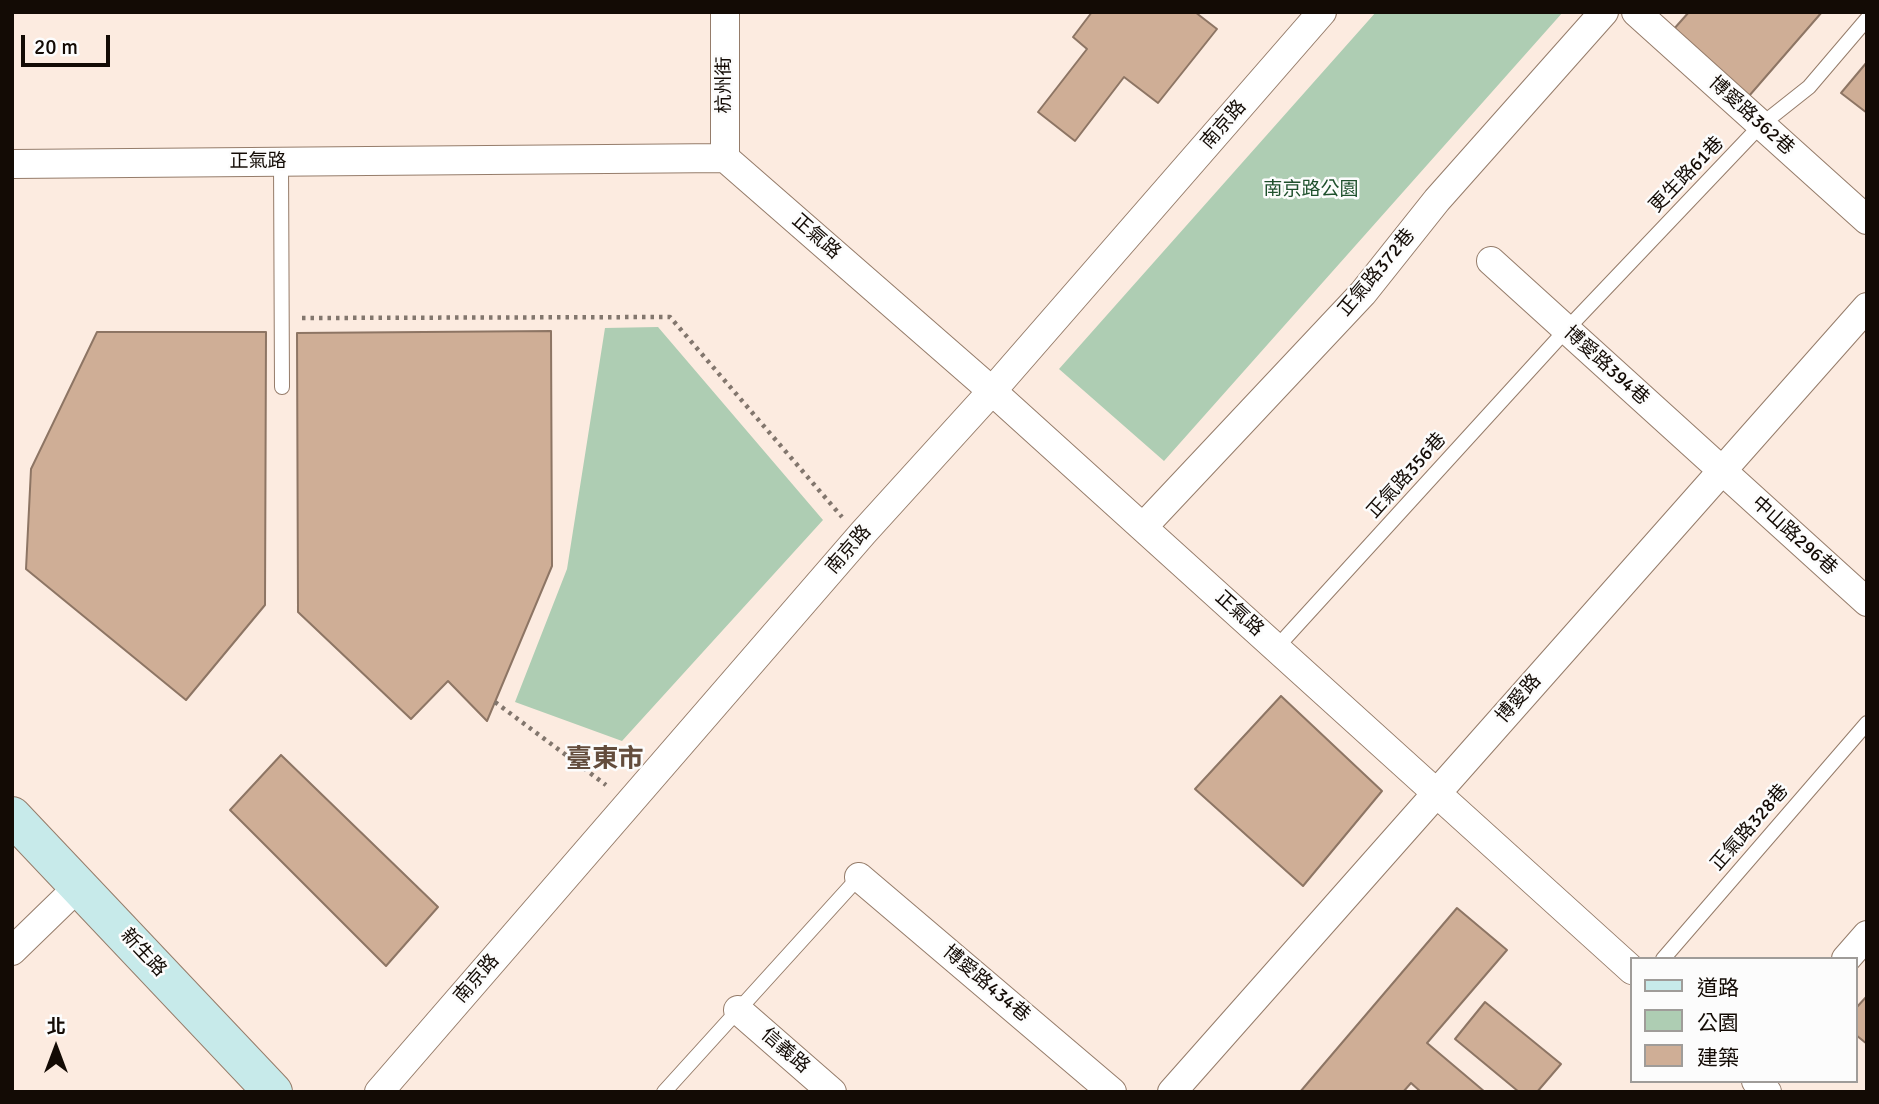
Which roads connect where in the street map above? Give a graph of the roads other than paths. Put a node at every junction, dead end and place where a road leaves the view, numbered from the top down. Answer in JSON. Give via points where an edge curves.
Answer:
{"nodes":[{"id":1,"x":725,"y":12,"type":"edge"},
{"id":2,"x":1322,"y":12,"type":"edge"},
{"id":3,"x":1604,"y":12,"type":"edge"},
{"id":4,"x":1636,"y":12,"type":"edge"},
{"id":5,"x":1867,"y":19,"type":"edge"},
{"id":6,"x":1761,"y":125,"type":"junction"},
{"id":7,"x":725,"y":158,"type":"junction"},
{"id":8,"x":281,"y":162,"type":"junction"},
{"id":9,"x":12,"y":164,"type":"edge"},
{"id":10,"x":1867,"y":220,"type":"edge"},
{"id":11,"x":1491,"y":261,"type":"dead end"},
{"id":12,"x":1867,"y":306,"type":"edge"},
{"id":13,"x":1566,"y":330,"type":"junction"},
{"id":14,"x":282,"y":387,"type":"dead end"},
{"id":15,"x":992,"y":391,"type":"junction"},
{"id":16,"x":1721,"y":470,"type":"junction"},
{"id":17,"x":1143,"y":527,"type":"junction"},
{"id":18,"x":1867,"y":602,"type":"edge"},
{"id":19,"x":1277,"y":647,"type":"junction"},
{"id":20,"x":1867,"y":723,"type":"edge"},
{"id":21,"x":1436,"y":794,"type":"junction"},
{"id":22,"x":12,"y":816,"type":"edge"},
{"id":23,"x":859,"y":877,"type":"joint"},
{"id":24,"x":80,"y":885,"type":"junction"},
{"id":25,"x":1867,"y":935,"type":"edge"},
{"id":26,"x":12,"y":951,"type":"edge"},
{"id":27,"x":1665,"y":957,"type":"edge"},
{"id":28,"x":1848,"y":957,"type":"edge"},
{"id":29,"x":1630,"y":968,"type":"edge"},
{"id":30,"x":738,"y":1010,"type":"junction"},
{"id":31,"x":273,"y":1092,"type":"edge"},
{"id":32,"x":379,"y":1092,"type":"edge"},
{"id":33,"x":664,"y":1092,"type":"edge"},
{"id":34,"x":832,"y":1092,"type":"edge"},
{"id":35,"x":1112,"y":1092,"type":"edge"},
{"id":36,"x":1172,"y":1092,"type":"edge"}],
"edges":[{"from":1,"to":7,"type":"street","name":"杭州街"},
{"from":2,"to":15,"type":"street","name":"南京路"},
{"from":3,"to":17,"type":"street","name":"正氣路372巷","via":[[1437,200],[1363,293]]},
{"from":4,"to":6,"type":"street","name":"博愛路362巷"},
{"from":5,"to":6,"type":"lane","name":"更生路61巷","via":[[1809,87]]},
{"from":6,"to":10,"type":"street","name":"博愛路362巷"},
{"from":6,"to":13,"type":"lane","name":"更生路61巷"},
{"from":7,"to":8,"type":"street","name":"正氣路"},
{"from":7,"to":15,"type":"street","name":"正氣路"},
{"from":8,"to":9,"type":"street","name":"正氣路"},
{"from":8,"to":14,"type":"lane"},
{"from":11,"to":13,"type":"street","name":"博愛路394巷"},
{"from":12,"to":16,"type":"street","name":"博愛路"},
{"from":13,"to":16,"type":"street","name":"博愛路394巷"},
{"from":13,"to":19,"type":"lane","name":"正氣路356巷"},
{"from":15,"to":17,"type":"street","name":"正氣路"},
{"from":15,"to":32,"type":"street","name":"南京路","via":[[863,533]]},
{"from":16,"to":18,"type":"street","name":"中山路296巷"},
{"from":16,"to":21,"type":"street","name":"博愛路"},
{"from":17,"to":19,"type":"street","name":"正氣路"},
{"from":19,"to":21,"type":"street","name":"正氣路"},
{"from":20,"to":27,"type":"lane","name":"正氣路328巷"},
{"from":21,"to":29,"type":"street","name":"正氣路"},
{"from":21,"to":36,"type":"street","name":"博愛路"},
{"from":22,"to":24,"type":"street","name":"新生路"},
{"from":23,"to":30,"type":"lane"},
{"from":23,"to":35,"type":"street","name":"博愛路434巷"},
{"from":24,"to":26,"type":"street"},
{"from":24,"to":31,"type":"street","name":"新生路"},
{"from":25,"to":28,"type":"street"},
{"from":30,"to":33,"type":"lane"},
{"from":30,"to":34,"type":"street","name":"信義路"}]}
